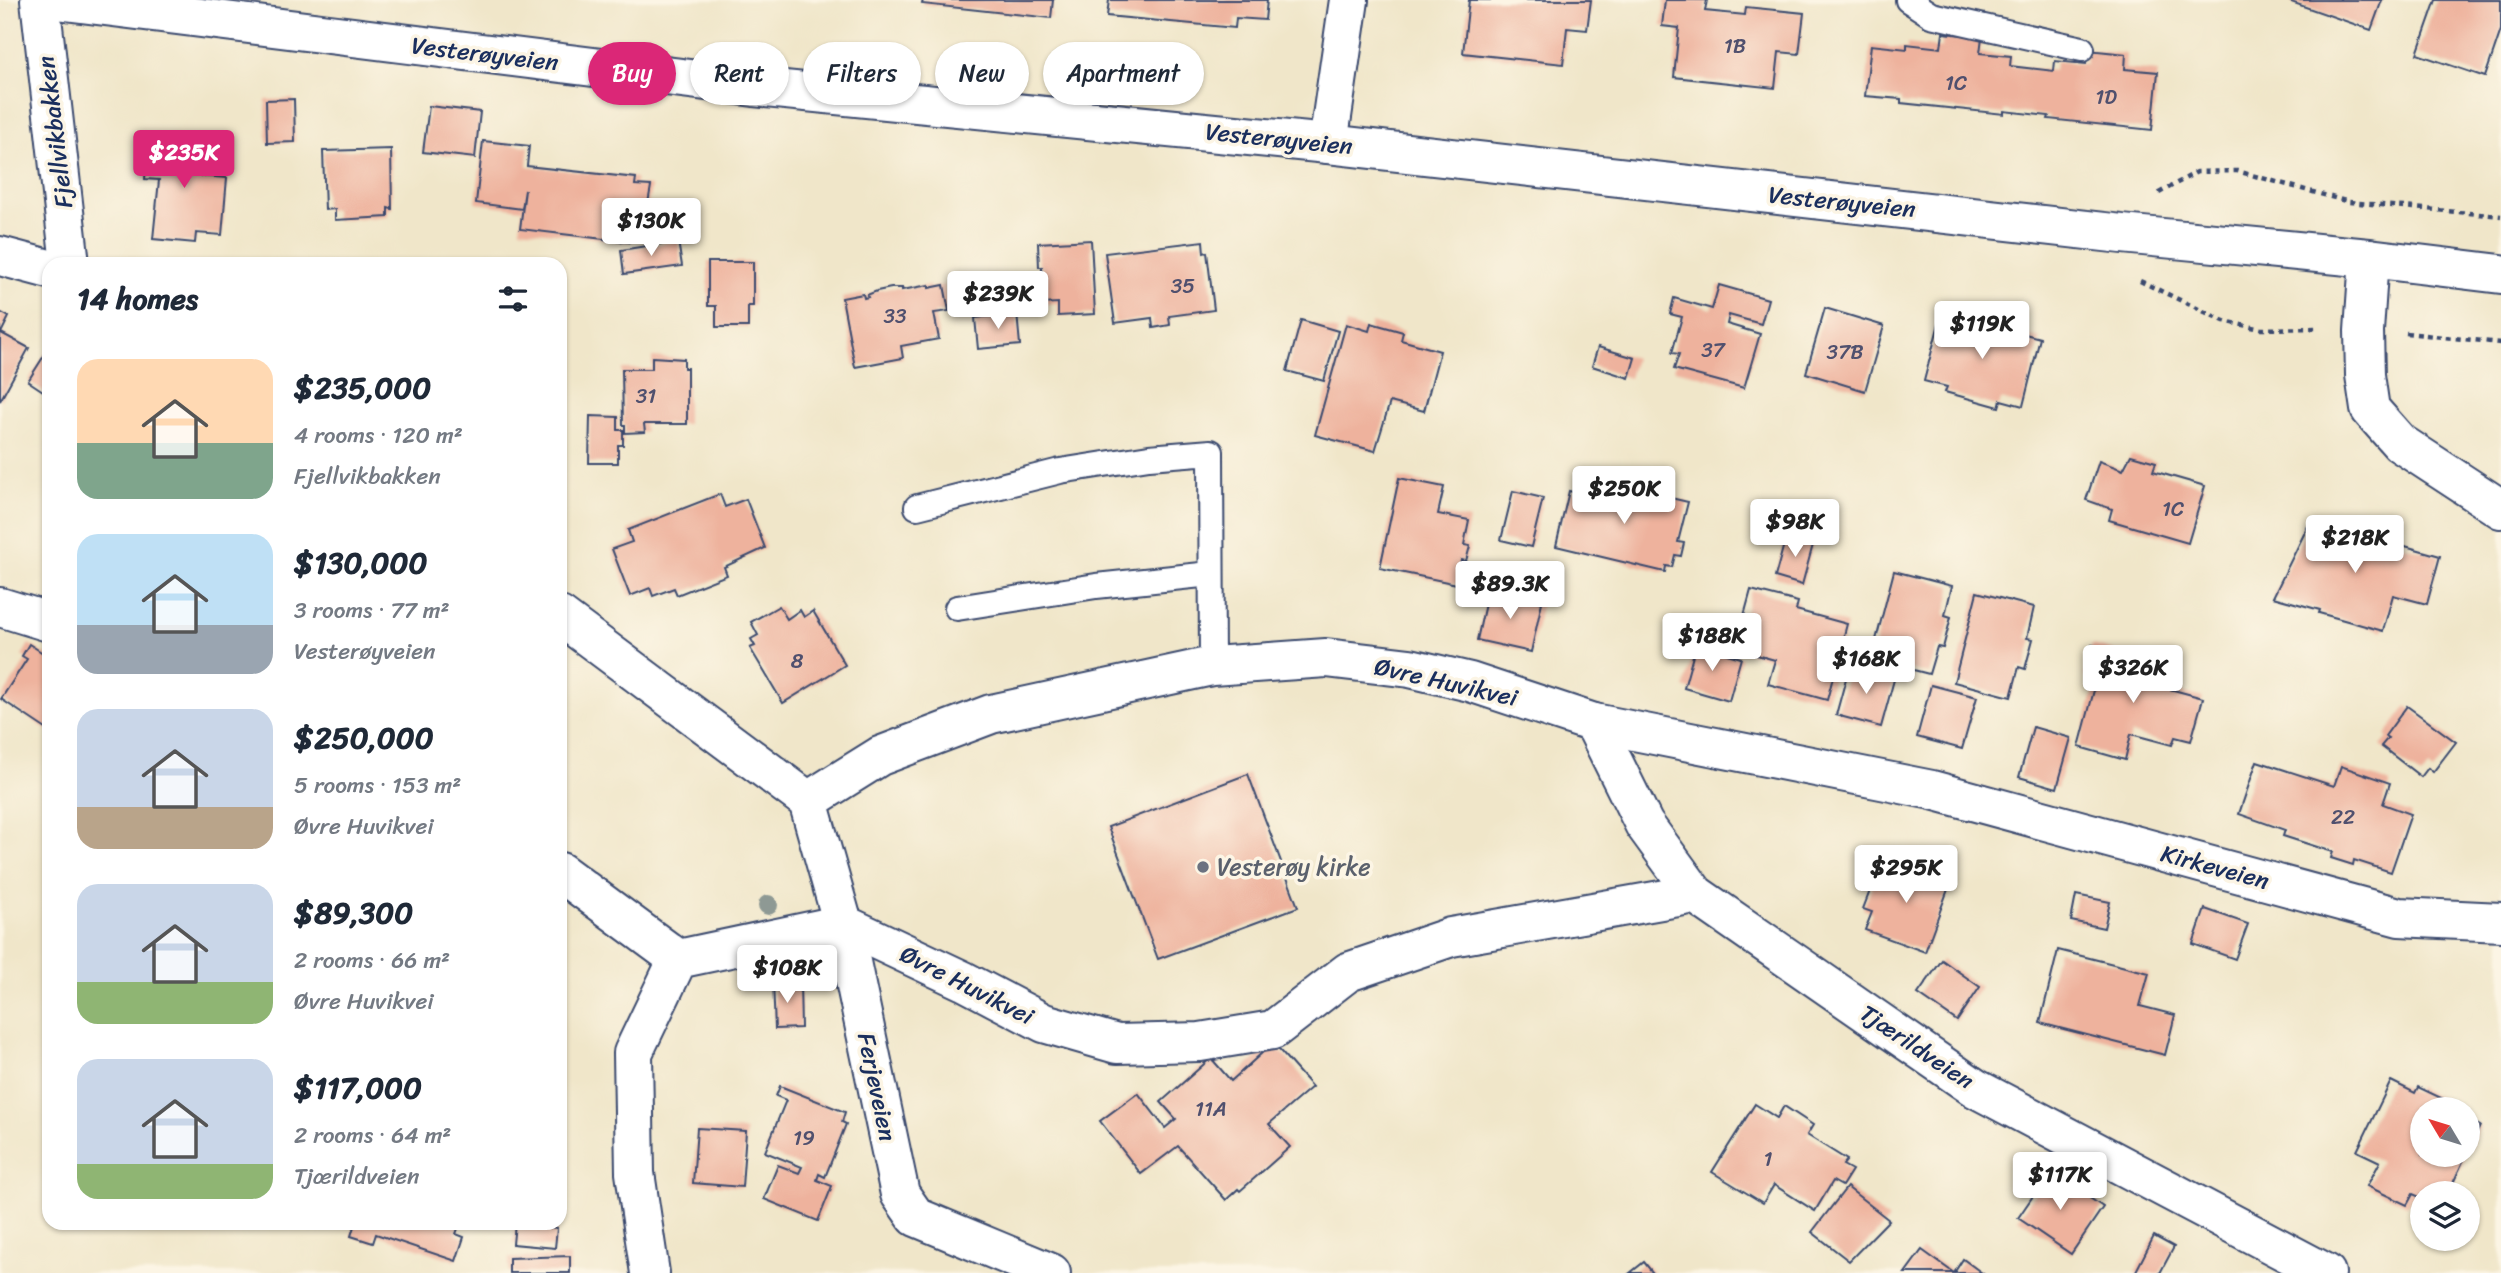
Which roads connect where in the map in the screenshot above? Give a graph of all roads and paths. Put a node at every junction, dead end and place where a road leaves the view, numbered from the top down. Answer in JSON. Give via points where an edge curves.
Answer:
{"nodes":[{"id":1,"x":40,"y":0,"type":"edge"},
{"id":2,"x":57,"y":0,"type":"edge"},
{"id":3,"x":1349,"y":0,"type":"edge"},
{"id":4,"x":1908,"y":0,"type":"edge"},
{"id":5,"x":2082,"y":49,"type":"dead end"},
{"id":6,"x":1328,"y":144,"type":"junction"},
{"id":7,"x":0,"y":256,"type":"edge"},
{"id":8,"x":69,"y":257,"type":"edge"},
{"id":9,"x":2369,"y":258,"type":"junction"},
{"id":10,"x":42,"y":267,"type":"edge"},
{"id":11,"x":2501,"y":274,"type":"edge"},
{"id":12,"x":2207,"y":314,"type":"dead end"},
{"id":13,"x":2364,"y":331,"type":"junction"},
{"id":14,"x":2501,"y":343,"type":"edge"},
{"id":15,"x":917,"y":507,"type":"dead end"},
{"id":16,"x":2501,"y":509,"type":"edge"},
{"id":17,"x":1211,"y":574,"type":"junction"},
{"id":18,"x":0,"y":607,"type":"edge"},
{"id":19,"x":957,"y":608,"type":"dead end"},
{"id":20,"x":42,"y":620,"type":"edge"},
{"id":21,"x":567,"y":621,"type":"edge"},
{"id":22,"x":1212,"y":666,"type":"junction"},
{"id":23,"x":1594,"y":723,"type":"junction"},
{"id":24,"x":1932,"y":790,"type":"joint"},
{"id":25,"x":808,"y":801,"type":"junction"},
{"id":26,"x":567,"y":877,"type":"edge"},
{"id":27,"x":1695,"y":894,"type":"junction"},
{"id":28,"x":2501,"y":922,"type":"edge"},
{"id":29,"x":843,"y":924,"type":"junction"},
{"id":30,"x":678,"y":959,"type":"junction"},
{"id":31,"x":650,"y":1273,"type":"edge"},
{"id":32,"x":1051,"y":1273,"type":"edge"},
{"id":33,"x":2326,"y":1273,"type":"edge"}],
"edges":[{"from":1,"to":8,"type":"street","name":"Fjellvikbakken"},
{"from":2,"to":6,"type":"street","name":"Vesterøyveien","via":[[754,87]]},
{"from":3,"to":6,"type":"street"},
{"from":4,"to":5,"type":"lane","via":[[1931,15]]},
{"from":6,"to":9,"type":"street","name":"Vesterøyveien"},
{"from":7,"to":10,"type":"street"},
{"from":9,"to":11,"type":"street","name":"Vesterøyveien"},
{"from":9,"to":13,"type":"street"},
{"from":12,"to":13,"type":"path","via":[[2261,329]]},
{"from":13,"to":14,"type":"path"},
{"from":13,"to":16,"type":"street","via":[[2370,409],[2400,443]]},
{"from":15,"to":17,"type":"lane","via":[[1060,471],[1211,452]]},
{"from":17,"to":19,"type":"lane"},
{"from":17,"to":22,"type":"lane"},
{"from":18,"to":20,"type":"street"},
{"from":21,"to":25,"type":"street"},
{"from":22,"to":23,"type":"street","name":"Øvre Huvikvei","via":[[1326,658],[1410,668],[1470,682]]},
{"from":22,"to":25,"type":"street","name":"Øvre Huvikvei","via":[[991,714],[880,756]]},
{"from":23,"to":24,"type":"street","name":"Øvre Huvikvei"},
{"from":23,"to":27,"type":"street","name":"Tjærildveien","via":[[1644,824]]},
{"from":24,"to":28,"type":"street","name":"Kirkeveien","via":[[2399,917]]},
{"from":25,"to":29,"type":"street"},
{"from":26,"to":30,"type":"street"},
{"from":27,"to":29,"type":"street","name":"Øvre Huvikvei","via":[[1451,937],[1349,972],[1273,1030],[1200,1042],[1117,1044],[1044,1023]]},
{"from":27,"to":33,"type":"street","name":"Tjærildveien","via":[[1975,1088]]},
{"from":29,"to":30,"type":"street"},
{"from":29,"to":32,"type":"street","name":"Ferjeveien","via":[[900,1194],[916,1217]]},
{"from":30,"to":31,"type":"street","via":[[633,1053],[635,1173]]}]}
